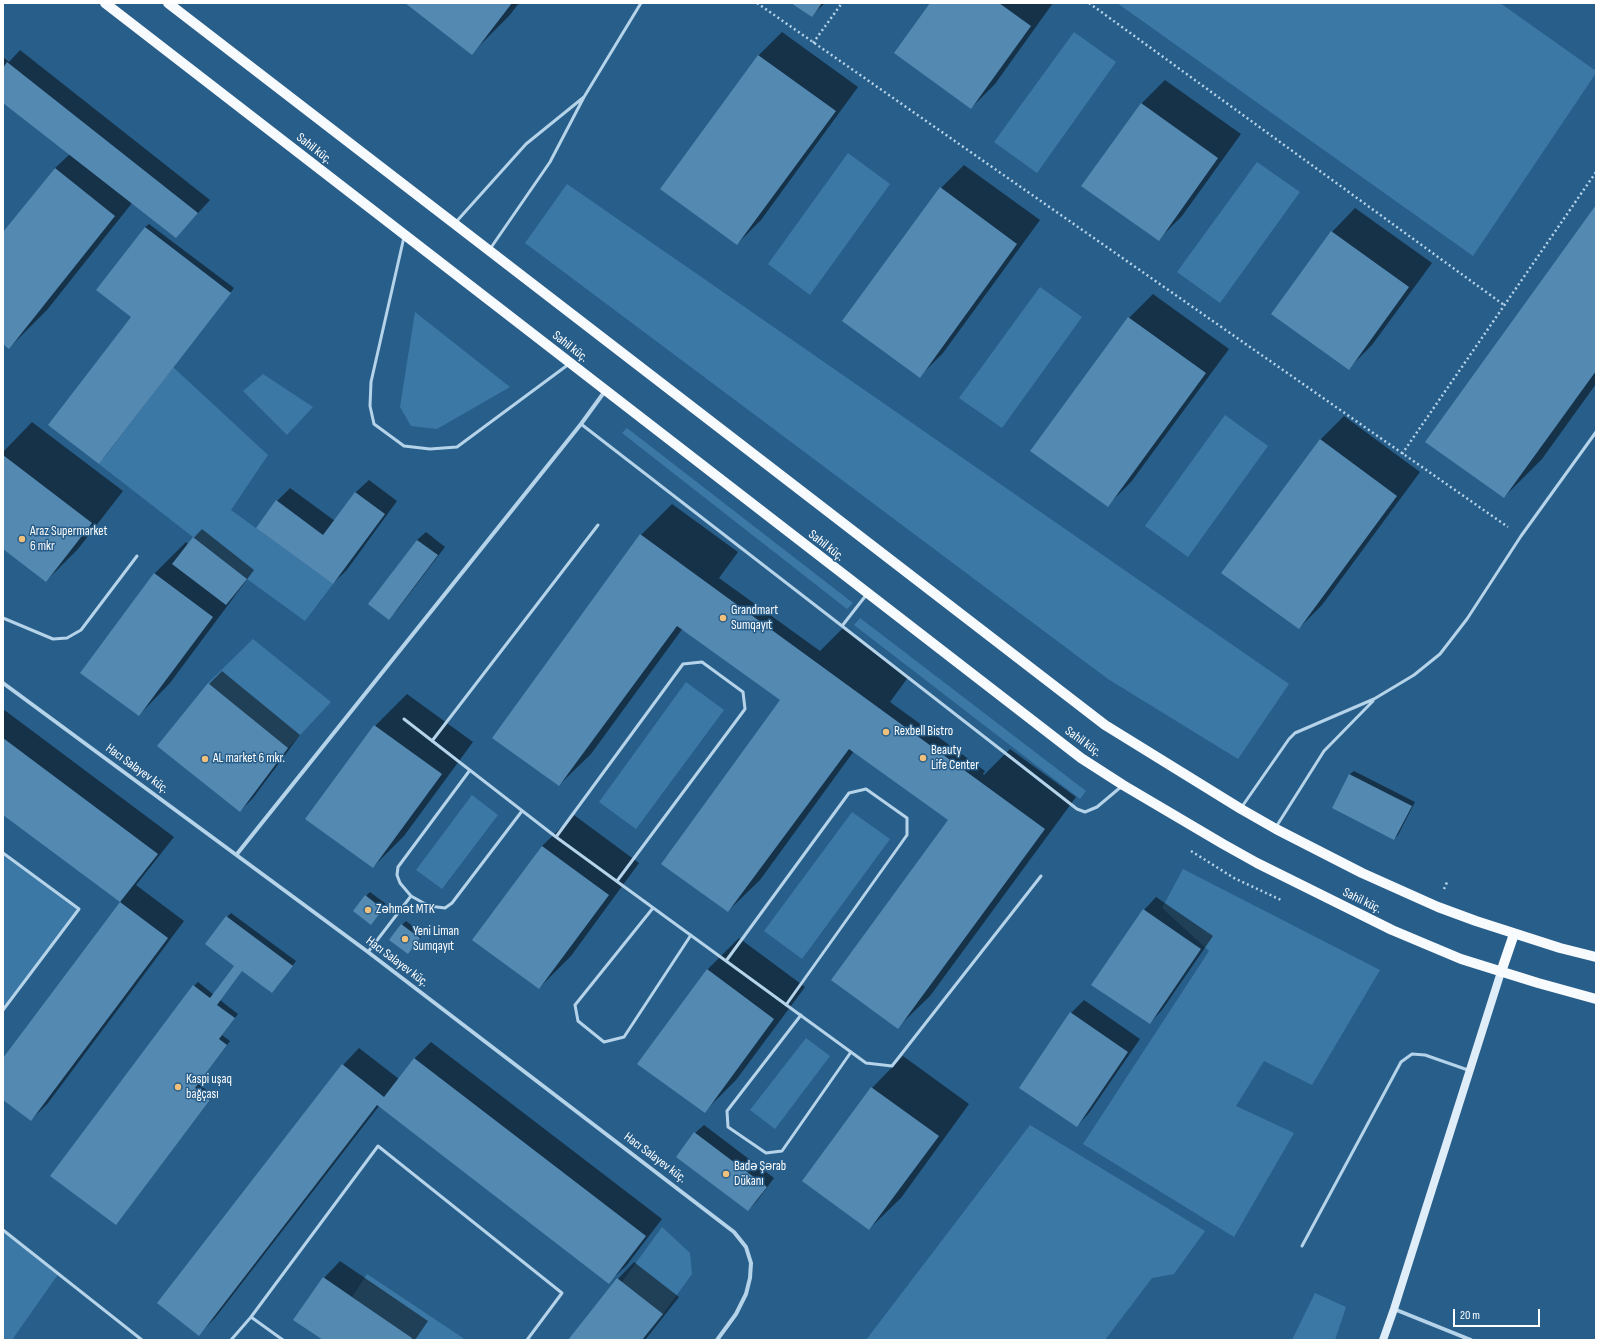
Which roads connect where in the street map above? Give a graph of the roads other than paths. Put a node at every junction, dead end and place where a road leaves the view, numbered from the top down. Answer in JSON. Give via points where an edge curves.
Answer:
{"nodes":[{"id":1,"x":105,"y":3,"type":"edge"},
{"id":2,"x":168,"y":3,"type":"edge"},
{"id":3,"x":641,"y":3,"type":"edge"},
{"id":4,"x":584,"y":97,"type":"junction"},
{"id":5,"x":455,"y":223,"type":"junction"},
{"id":6,"x":404,"y":236,"type":"junction"},
{"id":7,"x":489,"y":250,"type":"junction"},
{"id":8,"x":570,"y":363,"type":"junction"},
{"id":9,"x":605,"y":391,"type":"junction"},
{"id":10,"x":581,"y":424,"type":"junction"},
{"id":11,"x":1596,"y":432,"type":"edge"},
{"id":12,"x":598,"y":525,"type":"dead end"},
{"id":13,"x":137,"y":556,"type":"dead end"},
{"id":14,"x":867,"y":594,"type":"junction"},
{"id":15,"x":3,"y":618,"type":"edge"},
{"id":16,"x":842,"y":626,"type":"junction"},
{"id":17,"x":3,"y":683,"type":"edge"},
{"id":18,"x":1374,"y":699,"type":"junction"},
{"id":19,"x":404,"y":719,"type":"dead end"},
{"id":20,"x":432,"y":741,"type":"junction"},
{"id":21,"x":470,"y":770,"type":"junction"},
{"id":22,"x":1124,"y":786,"type":"junction"},
{"id":23,"x":1241,"y":809,"type":"junction"},
{"id":24,"x":522,"y":811,"type":"junction"},
{"id":25,"x":1276,"y":829,"type":"junction"},
{"id":26,"x":556,"y":837,"type":"junction"},
{"id":27,"x":3,"y":854,"type":"edge"},
{"id":28,"x":237,"y":854,"type":"junction"},
{"id":29,"x":1041,"y":876,"type":"dead end"},
{"id":30,"x":617,"y":882,"type":"junction"},
{"id":31,"x":411,"y":896,"type":"junction"},
{"id":32,"x":653,"y":908,"type":"junction"},
{"id":33,"x":1514,"y":934,"type":"junction"},
{"id":34,"x":691,"y":935,"type":"junction"},
{"id":35,"x":368,"y":952,"type":"junction"},
{"id":36,"x":1596,"y":957,"type":"edge"},
{"id":37,"x":726,"y":961,"type":"junction"},
{"id":38,"x":1502,"y":972,"type":"junction"},
{"id":39,"x":1596,"y":999,"type":"edge"},
{"id":40,"x":786,"y":1004,"type":"junction"},
{"id":41,"x":3,"y":1010,"type":"edge"},
{"id":42,"x":801,"y":1015,"type":"junction"},
{"id":43,"x":851,"y":1052,"type":"junction"},
{"id":44,"x":1470,"y":1070,"type":"junction"},
{"id":45,"x":3,"y":1230,"type":"edge"},
{"id":46,"x":1302,"y":1246,"type":"dead end"},
{"id":47,"x":1394,"y":1309,"type":"junction"},
{"id":48,"x":251,"y":1317,"type":"junction"},
{"id":49,"x":142,"y":1340,"type":"edge"},
{"id":50,"x":231,"y":1340,"type":"edge"},
{"id":51,"x":282,"y":1340,"type":"edge"},
{"id":52,"x":527,"y":1340,"type":"edge"},
{"id":53,"x":717,"y":1340,"type":"edge"},
{"id":54,"x":1383,"y":1340,"type":"edge"},
{"id":55,"x":1471,"y":1340,"type":"edge"}],
"edges":[{"from":1,"to":6,"type":"main road","name":"Sahil küç."},
{"from":2,"to":5,"type":"main road","name":"Sahil küç."},
{"from":3,"to":4,"type":"lane"},
{"from":4,"to":5,"type":"lane","via":[[526,144]]},
{"from":4,"to":7,"type":"lane","via":[[550,162]]},
{"from":5,"to":7,"type":"main road","name":"Sahil küç."},
{"from":6,"to":8,"type":"main road","name":"Sahil küç."},
{"from":6,"to":8,"type":"lane","via":[[371,382],[370,406],[374,424],[404,446],[430,449],[457,447]]},
{"from":7,"to":23,"type":"main road","name":"Sahil küç.","via":[[1105,725]]},
{"from":8,"to":9,"type":"main road","name":"Sahil küç."},
{"from":9,"to":10,"type":"street"},
{"from":9,"to":14,"type":"main road","name":"Sahil küç."},
{"from":10,"to":16,"type":"lane"},
{"from":10,"to":28,"type":"street"},
{"from":11,"to":18,"type":"lane","via":[[1440,654]]},
{"from":12,"to":20,"type":"lane"},
{"from":13,"to":15,"type":"lane","via":[[81,630],[67,638],[53,639]]},
{"from":14,"to":16,"type":"lane"},
{"from":14,"to":22,"type":"main road","name":"Sahil küç.","via":[[1081,758]]},
{"from":16,"to":22,"type":"lane","via":[[1076,809],[1085,812],[1097,807]]},
{"from":17,"to":28,"type":"street","name":"Hacı Salayev küç."},
{"from":18,"to":23,"type":"lane","via":[[1295,733]]},
{"from":18,"to":25,"type":"lane","via":[[1324,751]]},
{"from":19,"to":20,"type":"lane"},
{"from":20,"to":21,"type":"lane"},
{"from":21,"to":24,"type":"lane"},
{"from":21,"to":31,"type":"lane","via":[[398,867],[400,883]]},
{"from":22,"to":38,"type":"main road","name":"Sahil küç.","via":[[1230,848],[1337,903],[1424,944]]},
{"from":23,"to":25,"type":"main road","name":"Sahil küç."},
{"from":24,"to":26,"type":"lane"},
{"from":24,"to":31,"type":"lane","via":[[452,903],[445,908],[429,906]]},
{"from":25,"to":33,"type":"main road","name":"Sahil küç.","via":[[1415,897]]},
{"from":26,"to":30,"type":"lane"},
{"from":26,"to":30,"type":"lane","via":[[683,664],[702,662],[743,692],[746,709]]},
{"from":27,"to":41,"type":"lane","via":[[79,909]]},
{"from":28,"to":35,"type":"street","name":"Hacı Salayev küç."},
{"from":29,"to":43,"type":"lane","via":[[892,1066],[866,1063]]},
{"from":30,"to":32,"type":"lane"},
{"from":31,"to":35,"type":"lane"},
{"from":32,"to":34,"type":"lane"},
{"from":32,"to":34,"type":"lane","via":[[575,1004],[578,1021],[604,1042],[624,1038]]},
{"from":33,"to":36,"type":"main road","name":"Sahil küç."},
{"from":33,"to":38,"type":"main road"},
{"from":34,"to":37,"type":"lane"},
{"from":35,"to":53,"type":"street","name":"Hacı Salayev küç.","via":[[734,1232],[746,1247],[751,1263],[750,1278],[746,1294],[736,1314]]},
{"from":37,"to":40,"type":"lane"},
{"from":37,"to":40,"type":"lane","via":[[849,793],[866,789],[907,818],[907,835]]},
{"from":38,"to":39,"type":"main road","name":"Sahil küç."},
{"from":38,"to":44,"type":"street"},
{"from":40,"to":42,"type":"lane"},
{"from":42,"to":43,"type":"lane"},
{"from":42,"to":43,"type":"lane","via":[[727,1111],[728,1127],[766,1153],[782,1151]]},
{"from":44,"to":46,"type":"lane","via":[[1425,1055],[1412,1054],[1401,1062]]},
{"from":44,"to":47,"type":"street"},
{"from":45,"to":49,"type":"lane"},
{"from":47,"to":54,"type":"street"},
{"from":47,"to":55,"type":"street"},
{"from":48,"to":50,"type":"lane"},
{"from":48,"to":51,"type":"lane"},
{"from":48,"to":52,"type":"lane","via":[[378,1146],[562,1293]]}]}
